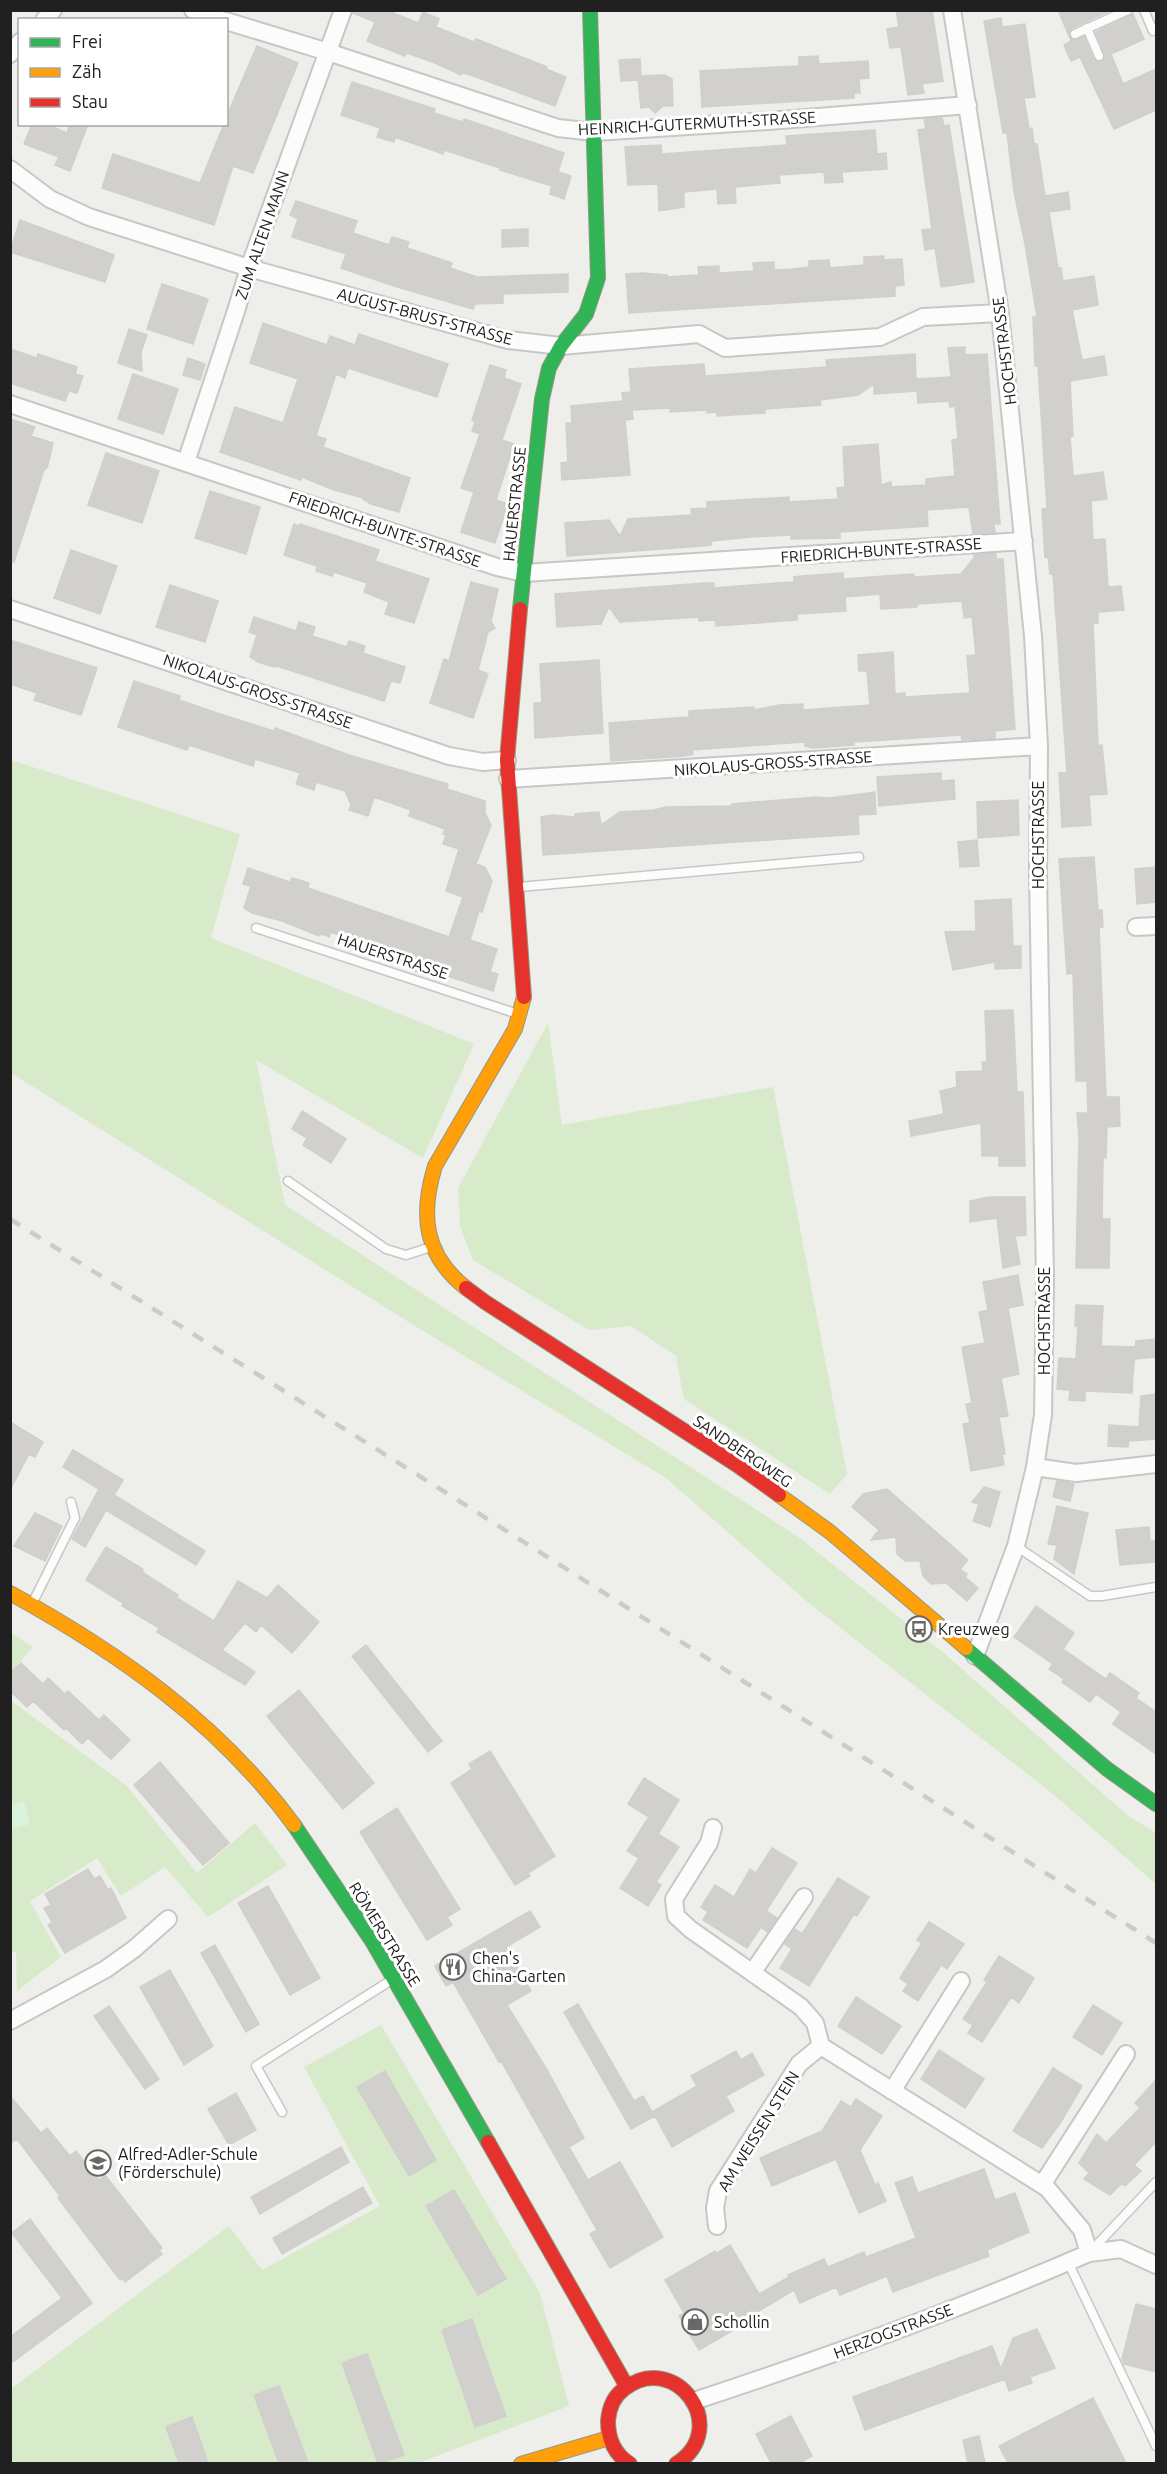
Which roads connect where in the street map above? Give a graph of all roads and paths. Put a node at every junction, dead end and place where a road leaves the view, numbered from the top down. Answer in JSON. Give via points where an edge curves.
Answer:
{"nodes":[{"id":1,"x":193,"y":10,"type":"edge"},
{"id":2,"x":343,"y":10,"type":"edge"},
{"id":3,"x":590,"y":10,"type":"edge"},
{"id":4,"x":952,"y":10,"type":"edge"},
{"id":5,"x":1128,"y":10,"type":"edge"},
{"id":6,"x":1144,"y":10,"type":"edge"},
{"id":7,"x":216,"y":18,"type":"edge"},
{"id":8,"x":228,"y":22,"type":"edge"},
{"id":9,"x":1087,"y":28,"type":"junction"},
{"id":10,"x":1153,"y":31,"type":"dead end"},
{"id":11,"x":1075,"y":34,"type":"dead end"},
{"id":12,"x":327,"y":52,"type":"junction"},
{"id":13,"x":1099,"y":56,"type":"dead end"},
{"id":14,"x":968,"y":105,"type":"junction"},
{"id":15,"x":594,"y":132,"type":"junction"},
{"id":16,"x":10,"y":169,"type":"edge"},
{"id":17,"x":249,"y":268,"type":"junction"},
{"id":18,"x":1000,"y":313,"type":"junction"},
{"id":19,"x":561,"y":346,"type":"junction"},
{"id":20,"x":10,"y":404,"type":"edge"},
{"id":21,"x":186,"y":462,"type":"junction"},
{"id":22,"x":1024,"y":541,"type":"junction"},
{"id":23,"x":524,"y":573,"type":"junction"},
{"id":24,"x":10,"y":609,"type":"edge"},
{"id":25,"x":1039,"y":746,"type":"junction"},
{"id":26,"x":507,"y":760,"type":"junction"},
{"id":27,"x":508,"y":779,"type":"junction"},
{"id":28,"x":859,"y":857,"type":"dead end"},
{"id":29,"x":516,"y":888,"type":"junction"},
{"id":30,"x":1156,"y":926,"type":"edge"},
{"id":31,"x":1136,"y":927,"type":"dead end"},
{"id":32,"x":256,"y":928,"type":"dead end"},
{"id":33,"x":520,"y":1015,"type":"junction"},
{"id":34,"x":288,"y":1181,"type":"dead end"},
{"id":35,"x":431,"y":1246,"type":"junction"},
{"id":36,"x":1156,"y":1464,"type":"edge"},
{"id":37,"x":1035,"y":1467,"type":"junction"},
{"id":38,"x":71,"y":1502,"type":"dead end"},
{"id":39,"x":1016,"y":1545,"type":"junction"},
{"id":40,"x":1156,"y":1587,"type":"edge"},
{"id":41,"x":10,"y":1593,"type":"edge"},
{"id":42,"x":32,"y":1605,"type":"junction"},
{"id":43,"x":975,"y":1656,"type":"junction"},
{"id":44,"x":1156,"y":1804,"type":"edge"},
{"id":45,"x":713,"y":1828,"type":"dead end"},
{"id":46,"x":804,"y":1897,"type":"dead end"},
{"id":47,"x":168,"y":1919,"type":"dead end"},
{"id":48,"x":752,"y":1973,"type":"junction"},
{"id":49,"x":394,"y":1979,"type":"junction"},
{"id":50,"x":961,"y":1981,"type":"dead end"},
{"id":51,"x":10,"y":2021,"type":"edge"},
{"id":52,"x":821,"y":2046,"type":"junction"},
{"id":53,"x":1126,"y":2054,"type":"dead end"},
{"id":54,"x":892,"y":2091,"type":"junction"},
{"id":55,"x":282,"y":2112,"type":"dead end"},
{"id":56,"x":1156,"y":2182,"type":"edge"},
{"id":57,"x":1042,"y":2185,"type":"junction"},
{"id":58,"x":717,"y":2226,"type":"dead end"},
{"id":59,"x":1089,"y":2253,"type":"junction"},
{"id":60,"x":1068,"y":2262,"type":"junction"},
{"id":61,"x":1156,"y":2265,"type":"edge"},
{"id":62,"x":626,"y":2385,"type":"junction"},
{"id":63,"x":694,"y":2401,"type":"junction"},
{"id":64,"x":609,"y":2438,"type":"junction"},
{"id":65,"x":1156,"y":2446,"type":"edge"},
{"id":66,"x":521,"y":2463,"type":"edge"},
{"id":67,"x":630,"y":2463,"type":"edge"},
{"id":68,"x":680,"y":2463,"type":"edge"}],
"edges":[{"from":1,"to":7,"type":"street"},
{"from":2,"to":12,"type":"street","name":"ZUM ALTEN MANN"},
{"from":3,"to":15,"type":"street","name":"HAUERSTRASSE"},
{"from":4,"to":14,"type":"street","name":"HOCHSTRASSE"},
{"from":5,"to":9,"type":"lane"},
{"from":6,"to":10,"type":"lane"},
{"from":8,"to":12,"type":"street","name":"HEINRICH-GUTERMUTH-STRASSE"},
{"from":9,"to":11,"type":"lane"},
{"from":9,"to":13,"type":"lane"},
{"from":12,"to":15,"type":"street","name":"HEINRICH-GUTERMUTH-STRASSE","via":[[558,128]]},
{"from":12,"to":17,"type":"street","name":"ZUM ALTEN MANN"},
{"from":14,"to":15,"type":"street","name":"HEINRICH-GUTERMUTH-STRASSE"},
{"from":14,"to":18,"type":"street","name":"HOCHSTRASSE"},
{"from":15,"to":19,"type":"street","name":"HAUERSTRASSE","via":[[598,278],[586,314]]},
{"from":16,"to":17,"type":"street","name":"AUGUST-BRUST-STRASSE","via":[[50,199],[89,217]]},
{"from":17,"to":19,"type":"street","name":"AUGUST-BRUST-STRASSE","via":[[508,340]]},
{"from":17,"to":21,"type":"street","name":"ZUM ALTEN MANN"},
{"from":18,"to":19,"type":"street","name":"AUGUST-BRUST-STRASSE","via":[[923,317],[880,337],[868,338],[725,348],[699,334]]},
{"from":18,"to":22,"type":"street","name":"HOCHSTRASSE"},
{"from":19,"to":23,"type":"street","name":"HAUERSTRASSE","via":[[549,368],[542,399]]},
{"from":20,"to":21,"type":"street","name":"FRIEDRICH-BUNTE-STRASSE"},
{"from":21,"to":23,"type":"street","name":"FRIEDRICH-BUNTE-STRASSE"},
{"from":22,"to":23,"type":"street","name":"FRIEDRICH-BUNTE-STRASSE"},
{"from":22,"to":25,"type":"street","name":"HOCHSTRASSE"},
{"from":23,"to":26,"type":"street","name":"HAUERSTRASSE"},
{"from":24,"to":26,"type":"street","name":"NIKOLAUS-GROSS-STRASSE","via":[[449,756],[483,762]]},
{"from":25,"to":27,"type":"street","name":"NIKOLAUS-GROSS-STRASSE"},
{"from":25,"to":37,"type":"street","name":"HOCHSTRASSE","via":[[1045,1279],[1043,1414]]},
{"from":26,"to":27,"type":"street","name":"HAUERSTRASSE"},
{"from":27,"to":29,"type":"street","name":"HAUERSTRASSE"},
{"from":28,"to":29,"type":"lane"},
{"from":29,"to":33,"type":"street","name":"HAUERSTRASSE","via":[[524,996]]},
{"from":30,"to":31,"type":"street"},
{"from":32,"to":33,"type":"lane","name":"HAUERSTRASSE"},
{"from":33,"to":35,"type":"street","name":"HAUERSTRASSE","via":[[435,1166],[427,1187]]},
{"from":34,"to":35,"type":"lane","via":[[386,1249],[406,1255]]},
{"from":35,"to":43,"type":"street","name":"SANDBERGWEG","via":[[450,1275],[485,1302],[737,1465],[830,1532]]},
{"from":36,"to":37,"type":"street","via":[[1076,1473]]},
{"from":37,"to":39,"type":"street","name":"HOCHSTRASSE"},
{"from":38,"to":42,"type":"lane","via":[[75,1518]]},
{"from":39,"to":40,"type":"lane","via":[[1090,1596]]},
{"from":39,"to":43,"type":"street","name":"HOCHSTRASSE"},
{"from":41,"to":42,"type":"street","name":"RÖMERSTRASSE"},
{"from":42,"to":49,"type":"street","name":"RÖMERSTRASSE","via":[[134,1667],[220,1740],[302,1836],[368,1933]]},
{"from":43,"to":44,"type":"street","name":"SANDBERGWEG","via":[[1107,1769]]},
{"from":45,"to":48,"type":"street","via":[[709,1843],[674,1899],[676,1916]]},
{"from":46,"to":48,"type":"street"},
{"from":47,"to":51,"type":"street","via":[[106,1969]]},
{"from":48,"to":52,"type":"street","via":[[801,2007],[815,2023]]},
{"from":49,"to":55,"type":"lane","via":[[256,2067]]},
{"from":49,"to":62,"type":"street","name":"RÖMERSTRASSE"},
{"from":50,"to":54,"type":"street"},
{"from":52,"to":54,"type":"street"},
{"from":52,"to":58,"type":"street","name":"AM WEISSEN STEIN","via":[[799,2064],[718,2191]]},
{"from":53,"to":57,"type":"street"},
{"from":54,"to":57,"type":"street"},
{"from":56,"to":59,"type":"lane"},
{"from":57,"to":59,"type":"street","via":[[1082,2230]]},
{"from":59,"to":60,"type":"street","name":"HERZOGSTRASSE"},
{"from":59,"to":61,"type":"street","via":[[1121,2249]]},
{"from":60,"to":63,"type":"street","name":"HERZOGSTRASSE","via":[[797,2367]]},
{"from":60,"to":65,"type":"lane"},
{"from":62,"to":63,"type":"street","via":[[640,2378],[671,2380],[685,2388]]},
{"from":62,"to":64,"type":"street","via":[[609,2409]]},
{"from":63,"to":68,"type":"street","via":[[700,2427],[697,2440]]},
{"from":64,"to":66,"type":"street"},
{"from":64,"to":67,"type":"street","via":[[616,2451]]}]}
